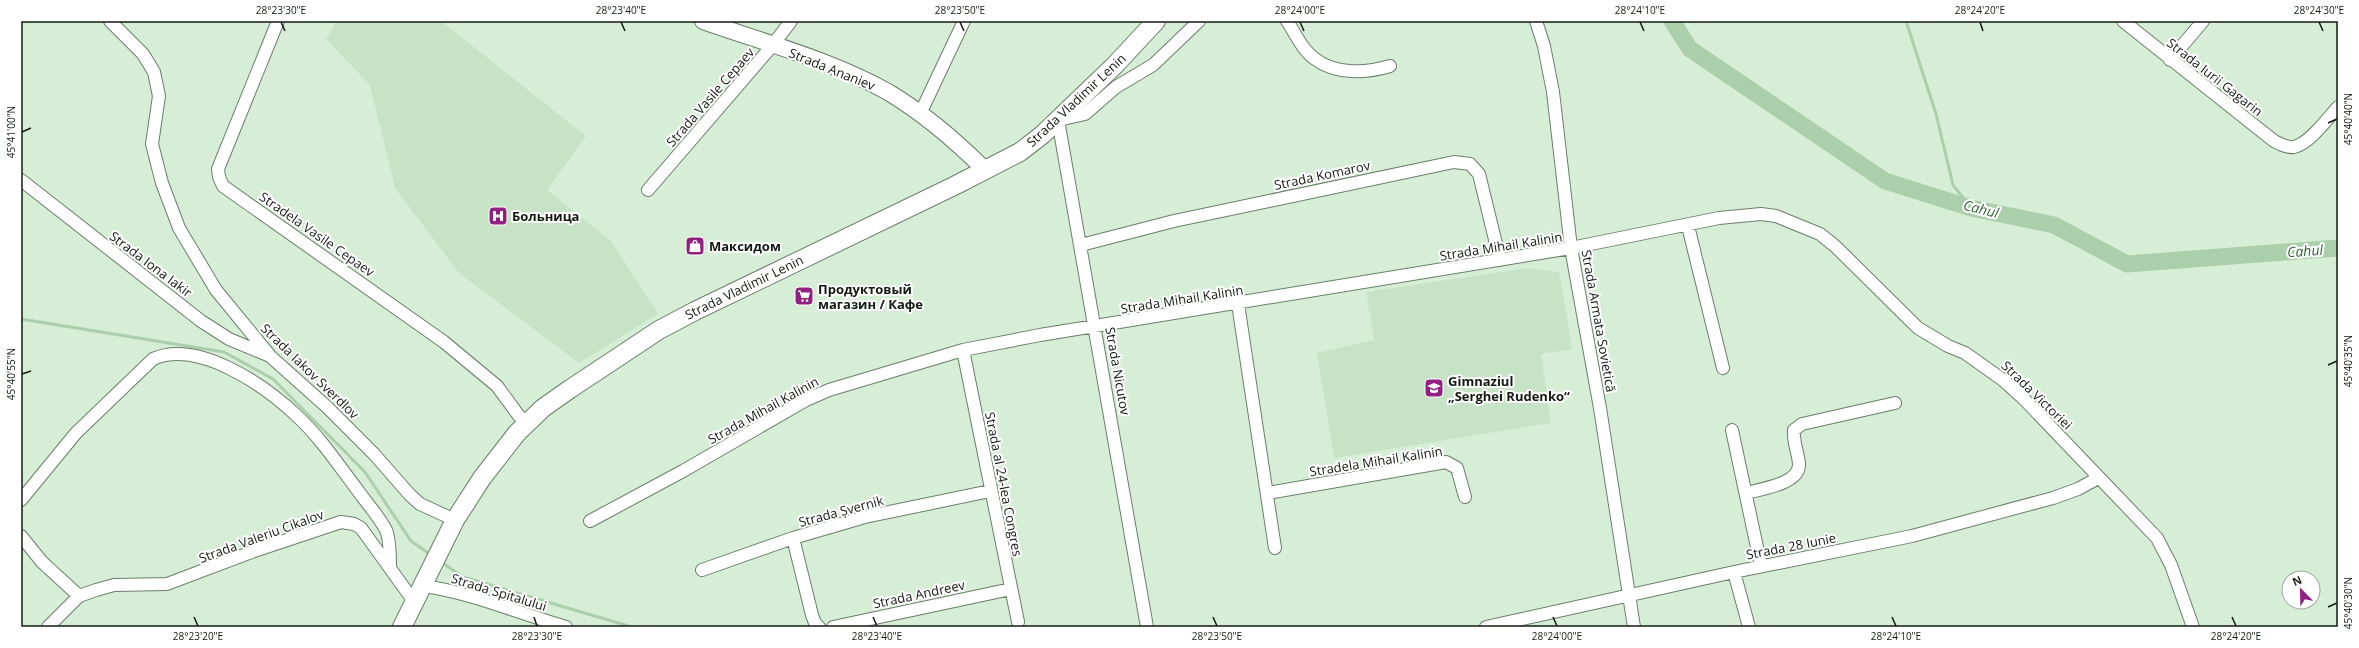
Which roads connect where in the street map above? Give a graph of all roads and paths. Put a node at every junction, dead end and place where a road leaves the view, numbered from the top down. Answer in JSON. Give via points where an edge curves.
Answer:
{"nodes":[{"id":1,"x":110,"y":21,"type":"edge"},
{"id":2,"x":278,"y":21,"type":"edge"},
{"id":3,"x":703,"y":21,"type":"edge"},
{"id":4,"x":791,"y":21,"type":"edge"},
{"id":5,"x":964,"y":21,"type":"edge"},
{"id":6,"x":1156,"y":21,"type":"edge"},
{"id":7,"x":1199,"y":21,"type":"edge"},
{"id":8,"x":1288,"y":21,"type":"edge"},
{"id":9,"x":1536,"y":21,"type":"edge"},
{"id":10,"x":2123,"y":21,"type":"edge"},
{"id":11,"x":2203,"y":21,"type":"edge"},
{"id":12,"x":772,"y":46,"type":"junction"},
{"id":13,"x":2170,"y":60,"type":"junction"},
{"id":14,"x":1390,"y":66,"type":"dead end"},
{"id":15,"x":2338,"y":107,"type":"edge"},
{"id":16,"x":920,"y":114,"type":"junction"},
{"id":17,"x":1058,"y":120,"type":"junction"},
{"id":18,"x":985,"y":170,"type":"junction"},
{"id":19,"x":21,"y":180,"type":"edge"},
{"id":20,"x":648,"y":190,"type":"dead end"},
{"id":21,"x":1688,"y":226,"type":"junction"},
{"id":22,"x":1810,"y":229,"type":"joint"},
{"id":23,"x":1081,"y":245,"type":"junction"},
{"id":24,"x":1571,"y":248,"type":"junction"},
{"id":25,"x":1500,"y":260,"type":"junction"},
{"id":26,"x":1238,"y":304,"type":"junction"},
{"id":27,"x":1096,"y":326,"type":"junction"},
{"id":28,"x":963,"y":350,"type":"junction"},
{"id":29,"x":271,"y":357,"type":"junction"},
{"id":30,"x":1723,"y":368,"type":"dead end"},
{"id":31,"x":1895,"y":403,"type":"dead end"},
{"id":32,"x":527,"y":423,"type":"junction"},
{"id":33,"x":1732,"y":430,"type":"dead end"},
{"id":34,"x":2098,"y":478,"type":"junction"},
{"id":35,"x":990,"y":491,"type":"junction"},
{"id":36,"x":1268,"y":493,"type":"junction"},
{"id":37,"x":1746,"y":493,"type":"junction"},
{"id":38,"x":1465,"y":498,"type":"dead end"},
{"id":39,"x":21,"y":500,"type":"edge"},
{"id":40,"x":373,"y":511,"type":"junction"},
{"id":41,"x":590,"y":521,"type":"dead end"},
{"id":42,"x":453,"y":525,"type":"junction"},
{"id":43,"x":361,"y":528,"type":"junction"},
{"id":44,"x":21,"y":536,"type":"edge"},
{"id":45,"x":793,"y":538,"type":"junction"},
{"id":46,"x":1275,"y":548,"type":"dead end"},
{"id":47,"x":390,"y":566,"type":"junction"},
{"id":48,"x":1761,"y":566,"type":"junction"},
{"id":49,"x":702,"y":570,"type":"dead end"},
{"id":50,"x":1734,"y":572,"type":"junction"},
{"id":51,"x":425,"y":583,"type":"junction"},
{"id":52,"x":1011,"y":589,"type":"junction"},
{"id":53,"x":1628,"y":595,"type":"junction"},
{"id":54,"x":79,"y":596,"type":"junction"},
{"id":55,"x":415,"y":603,"type":"junction"},
{"id":56,"x":1018,"y":622,"type":"dead end"},
{"id":57,"x":48,"y":627,"type":"edge"},
{"id":58,"x":402,"y":627,"type":"edge"},
{"id":59,"x":566,"y":627,"type":"edge"},
{"id":60,"x":820,"y":627,"type":"edge"},
{"id":61,"x":833,"y":627,"type":"edge"},
{"id":62,"x":1147,"y":627,"type":"edge"},
{"id":63,"x":1486,"y":627,"type":"edge"},
{"id":64,"x":1634,"y":627,"type":"edge"},
{"id":65,"x":1749,"y":627,"type":"edge"},
{"id":66,"x":2193,"y":627,"type":"edge"}],
"edges":[{"from":1,"to":29,"type":"street","name":"Strada Iakov Sverdlov","via":[[143,54],[154,72],[160,96],[152,144],[162,183],[179,228],[216,290]]},
{"from":2,"to":32,"type":"street","name":"Stradela Vasile Cepaev","via":[[218,169],[223,186],[444,342],[497,386]]},
{"from":3,"to":12,"type":"street","name":"Strada Ananiev"},
{"from":4,"to":12,"type":"street","name":"Strada Vasile Cepaev"},
{"from":5,"to":16,"type":"street"},
{"from":6,"to":17,"type":"main road","name":"Strada Vladimir Lenin"},
{"from":7,"to":17,"type":"street","via":[[1153,65],[1116,87],[1085,114]]},
{"from":8,"to":14,"type":"street","via":[[1307,51],[1328,66],[1359,72]]},
{"from":9,"to":24,"type":"street","name":"Strada Armata Sovietică","via":[[1553,92]]},
{"from":10,"to":13,"type":"street","name":"Strada Iurii Gagarin"},
{"from":11,"to":13,"type":"street"},
{"from":12,"to":16,"type":"street","name":"Strada Ananiev","via":[[860,78]]},
{"from":12,"to":20,"type":"street","name":"Strada Vasile Cepaev"},
{"from":13,"to":15,"type":"street","name":"Strada Iurii Gagarin","via":[[2283,146],[2294,147],[2318,129]]},
{"from":16,"to":18,"type":"street","name":"Strada Ananiev"},
{"from":17,"to":18,"type":"main road","name":"Strada Vladimir Lenin","via":[[1030,145]]},
{"from":17,"to":23,"type":"street","name":"Strada Nicutov"},
{"from":18,"to":32,"type":"main road","name":"Strada Vladimir Lenin","via":[[658,330],[570,390]]},
{"from":19,"to":29,"type":"street","name":"Strada Iona Iakir","via":[[201,321],[229,339]]},
{"from":21,"to":22,"type":"street","name":"Strada Mihail Kalinin","via":[[1719,218],[1761,214],[1776,216]]},
{"from":21,"to":24,"type":"street","name":"Strada Mihail Kalinin"},
{"from":21,"to":30,"type":"street"},
{"from":22,"to":34,"type":"street","name":"Strada Victoriei","via":[[1835,246],[1918,328],[1965,353],[2024,398]]},
{"from":23,"to":25,"type":"street","name":"Strada Komarov","via":[[1174,221],[1454,162],[1470,164],[1479,174]]},
{"from":23,"to":27,"type":"street","name":"Strada Nicutov"},
{"from":24,"to":25,"type":"street","name":"Strada Mihail Kalinin"},
{"from":24,"to":53,"type":"street","name":"Strada Armata Sovietică","via":[[1600,408]]},
{"from":25,"to":26,"type":"street","name":"Strada Mihail Kalinin"},
{"from":26,"to":27,"type":"street","name":"Strada Mihail Kalinin"},
{"from":26,"to":36,"type":"street"},
{"from":27,"to":28,"type":"street","name":"Strada Mihail Kalinin"},
{"from":27,"to":62,"type":"street","name":"Strada Nicutov"},
{"from":28,"to":35,"type":"street","name":"Strada al 24-lea Congres"},
{"from":28,"to":41,"type":"street","name":"Strada Mihail Kalinin","via":[[864,378],[806,400]]},
{"from":29,"to":42,"type":"street","name":"Strada Iakov Sverdlov","via":[[327,407],[415,500]]},
{"from":31,"to":37,"type":"street","via":[[1802,424],[1794,430],[1793,441],[1799,464],[1798,472],[1792,479]]},
{"from":32,"to":42,"type":"main road","name":"Strada Vladimir Lenin","via":[[506,446]]},
{"from":33,"to":37,"type":"street"},
{"from":34,"to":48,"type":"street","name":"Strada 28 Iunie","via":[[2053,498],[1912,536]]},
{"from":34,"to":66,"type":"street","name":"Strada Victoriei","via":[[2157,538],[2171,566]]},
{"from":35,"to":45,"type":"street","name":"Strada Șvernik","via":[[865,517]]},
{"from":35,"to":52,"type":"street","name":"Strada al 24-lea Congres"},
{"from":36,"to":38,"type":"street","name":"Stradela Mihail Kalinin","via":[[1446,462],[1457,468]]},
{"from":36,"to":46,"type":"street"},
{"from":37,"to":48,"type":"street"},
{"from":39,"to":40,"type":"street","via":[[76,433],[140,370],[153,359],[173,354],[204,357],[237,373],[272,396],[296,415],[326,448]]},
{"from":40,"to":43,"type":"street","via":[[364,520]]},
{"from":40,"to":47,"type":"street","via":[[386,531]]},
{"from":42,"to":51,"type":"main road","name":"Strada Vladimir Lenin"},
{"from":43,"to":47,"type":"street"},
{"from":43,"to":54,"type":"street","name":"Strada Valeriu Cikalov","via":[[341,522],[167,584],[114,585]]},
{"from":44,"to":54,"type":"street","via":[[42,562]]},
{"from":45,"to":49,"type":"street","name":"Strada Șvernik"},
{"from":45,"to":60,"type":"street","via":[[812,615]]},
{"from":47,"to":55,"type":"street"},
{"from":48,"to":50,"type":"street","name":"Strada 28 Iunie"},
{"from":50,"to":53,"type":"street","name":"Strada 28 Iunie"},
{"from":50,"to":65,"type":"street"},
{"from":51,"to":55,"type":"main road","name":"Strada Vladimir Lenin"},
{"from":51,"to":59,"type":"street","name":"Strada Spitalului"},
{"from":52,"to":56,"type":"street","name":"Strada al 24-lea Congres"},
{"from":52,"to":61,"type":"street","name":"Strada Andreev"},
{"from":53,"to":63,"type":"street","name":"Strada 28 Iunie"},
{"from":53,"to":64,"type":"street","name":"Strada Armata Sovietică"},
{"from":54,"to":57,"type":"street","name":"Strada Valeriu Cikalov"},
{"from":55,"to":58,"type":"main road","name":"Strada Vladimir Lenin"}]}
